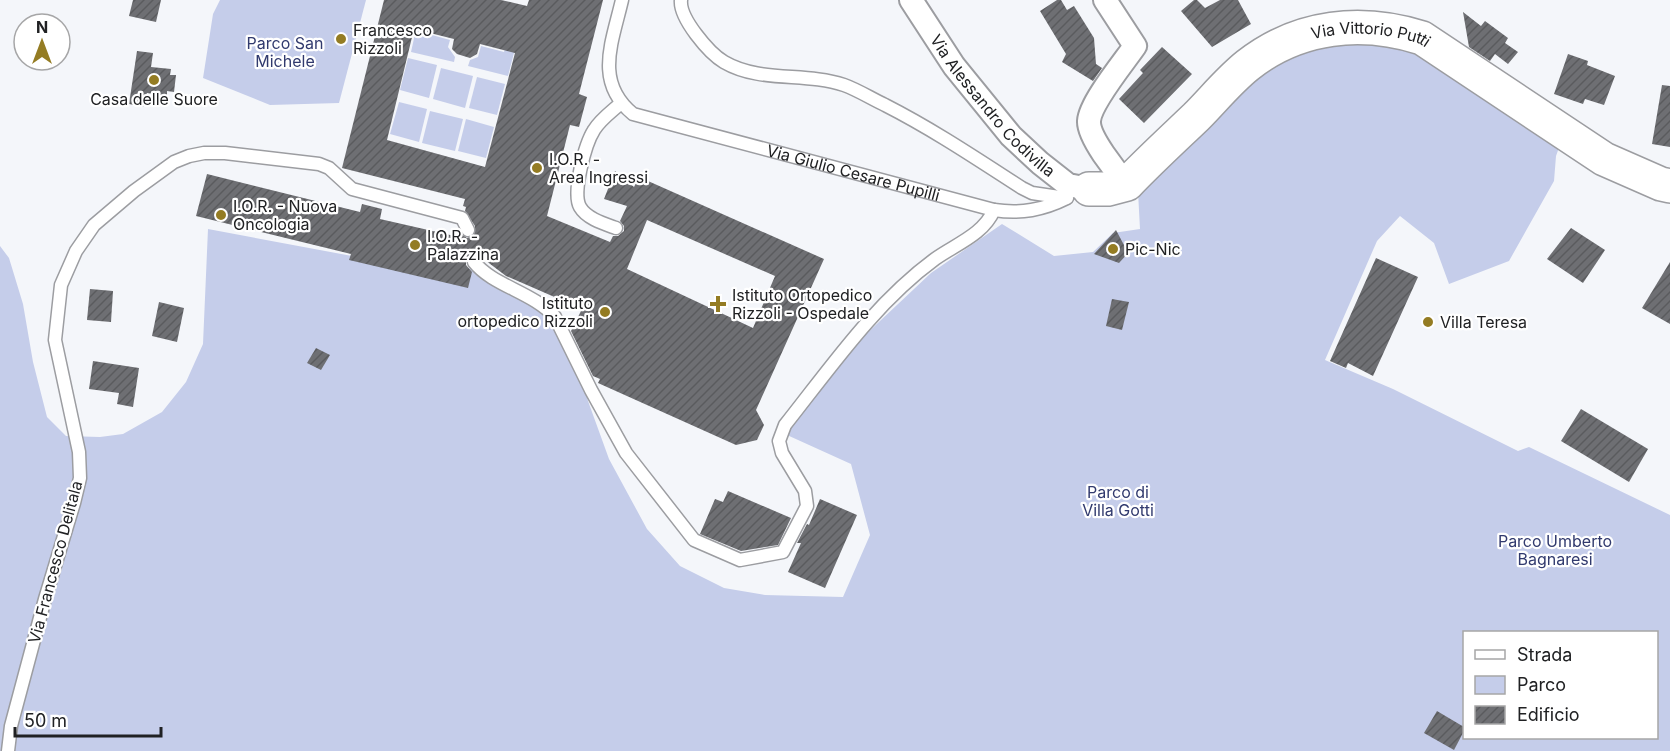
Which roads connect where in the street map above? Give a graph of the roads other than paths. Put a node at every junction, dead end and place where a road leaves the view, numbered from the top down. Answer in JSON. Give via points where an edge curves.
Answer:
{"nodes":[{"id":1,"x":622,"y":0,"type":"edge"},
{"id":2,"x":681,"y":0,"type":"edge"},
{"id":3,"x":911,"y":0,"type":"edge"},
{"id":4,"x":1105,"y":0,"type":"edge"},
{"id":5,"x":620,"y":104,"type":"junction"},
{"id":6,"x":1127,"y":184,"type":"junction"},
{"id":7,"x":1670,"y":186,"type":"edge"},
{"id":8,"x":1078,"y":194,"type":"junction"},
{"id":9,"x":994,"y":210,"type":"junction"},
{"id":10,"x":616,"y":228,"type":"dead end"},
{"id":11,"x":468,"y":230,"type":"dead end"},
{"id":12,"x":474,"y":262,"type":"dead end"},
{"id":13,"x":8,"y":751,"type":"edge"}],
"edges":[{"from":1,"to":5,"type":"lane","via":[[608,62],[611,85]]},
{"from":2,"to":8,"type":"lane","via":[[692,30],[722,61],[764,75],[812,78],[847,86],[940,134],[1032,193]]},
{"from":3,"to":8,"type":"street","name":"Via Alessandro Codivilla","via":[[954,66],[1011,136]]},
{"from":4,"to":6,"type":"street","via":[[1135,46],[1093,107],[1089,120],[1091,133]]},
{"from":5,"to":9,"type":"lane","name":"Via Giulio Cesare Pupilli","via":[[633,114]]},
{"from":5,"to":10,"type":"lane","via":[[594,129],[577,195],[585,213]]},
{"from":6,"to":7,"type":"street","name":"Via Vittorio Putti","via":[[1249,65],[1307,33],[1335,27],[1366,27],[1398,30],[1422,38],[1604,159]]},
{"from":6,"to":8,"type":"street"},
{"from":8,"to":9,"type":"lane","name":"Via Giulio Cesare Pupilli","via":[[1035,210]]},
{"from":9,"to":12,"type":"lane","via":[[989,221],[971,237],[936,259],[884,303],[786,425],[779,441],[782,453],[805,491],[807,506],[783,552],[740,560],[694,540],[626,453],[547,308],[481,271]]},
{"from":11,"to":13,"type":"lane","name":"Via Francesco Delitala","via":[[462,218],[352,189],[319,164],[225,153],[204,153],[174,162],[94,225],[76,251],[62,285],[55,340],[79,452],[80,478],[11,726]]}]}
